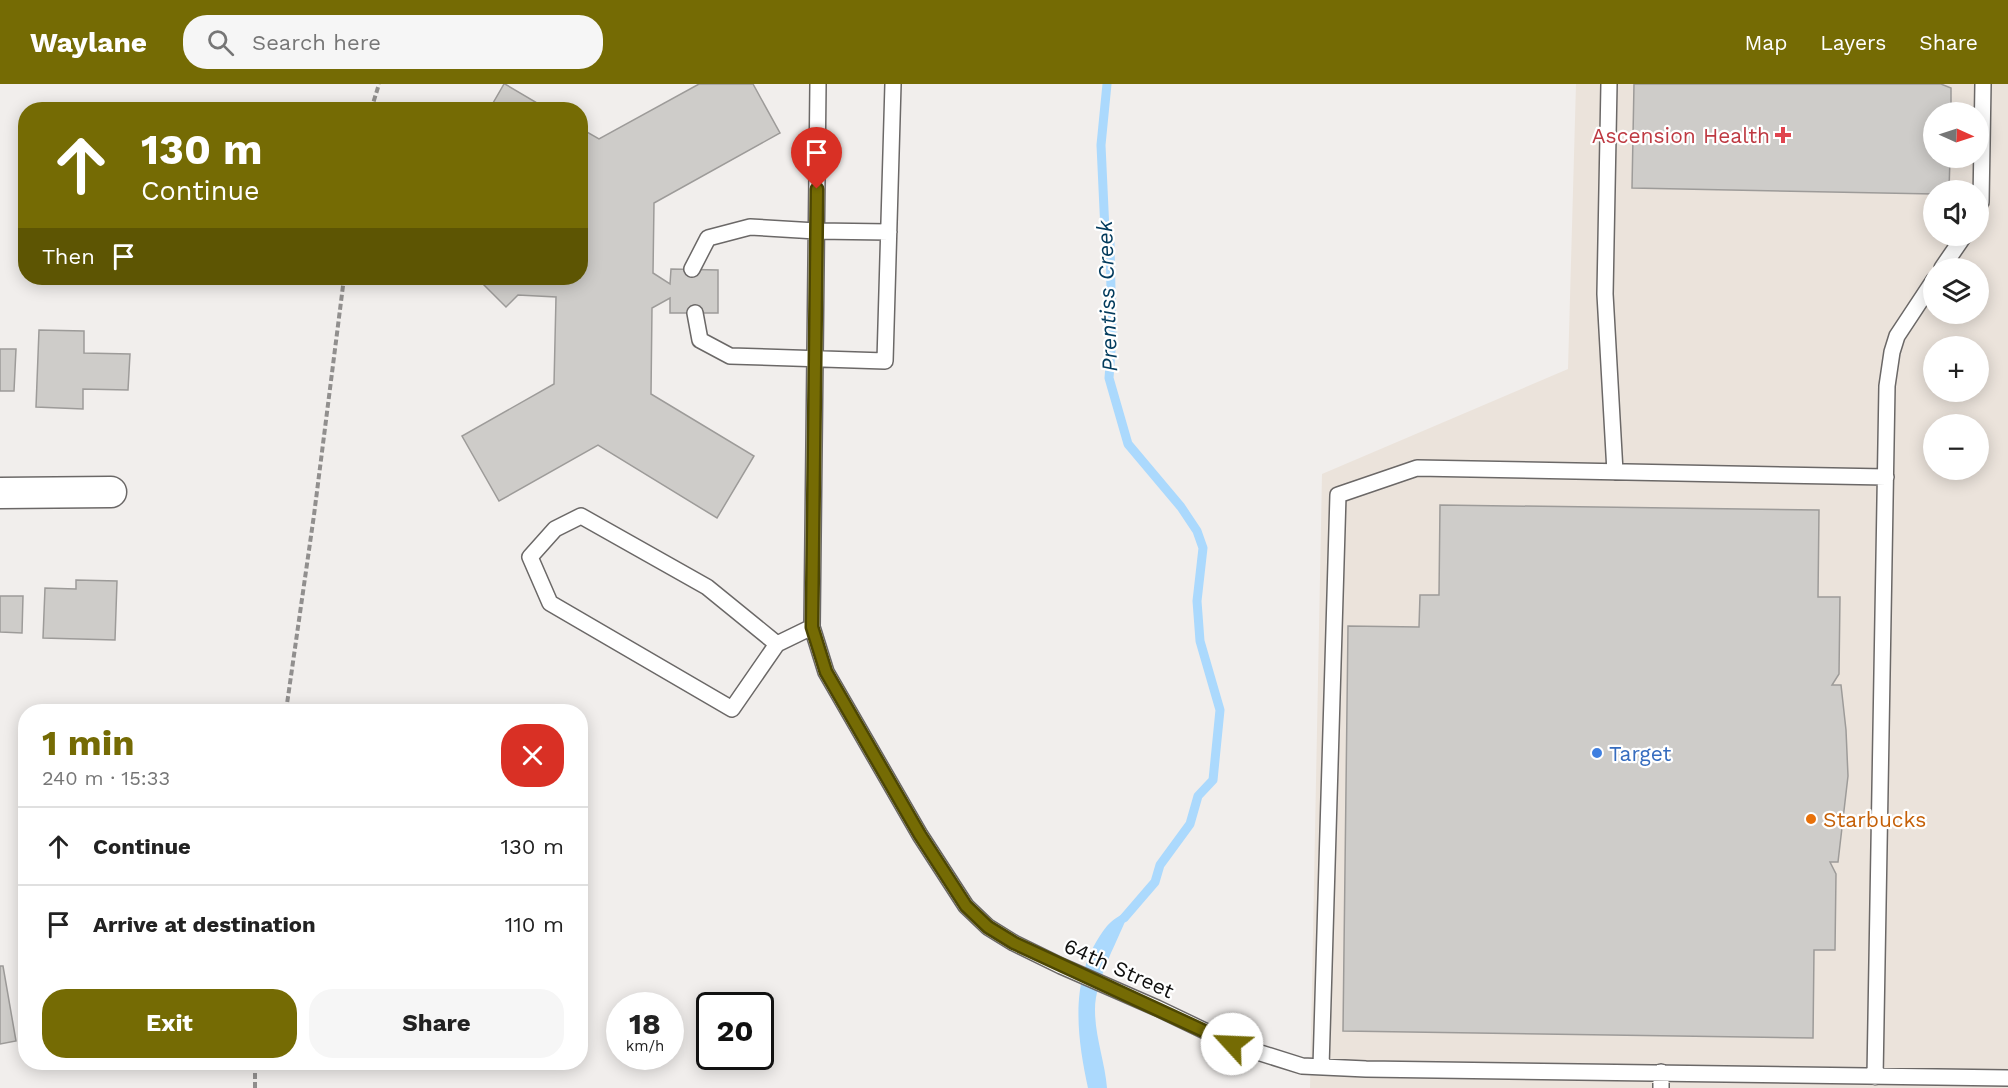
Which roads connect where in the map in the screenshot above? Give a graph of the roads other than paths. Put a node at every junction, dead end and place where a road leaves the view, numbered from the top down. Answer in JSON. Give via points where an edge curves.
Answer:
{"nodes":[{"id":1,"x":818,"y":84,"type":"edge"},
{"id":2,"x":892,"y":84,"type":"edge"},
{"id":3,"x":1609,"y":84,"type":"edge"},
{"id":4,"x":1983,"y":84,"type":"edge"},
{"id":5,"x":1981,"y":180,"type":"edge"},
{"id":6,"x":816,"y":231,"type":"junction"},
{"id":7,"x":889,"y":232,"type":"junction"},
{"id":8,"x":693,"y":269,"type":"dead end"},
{"id":9,"x":1923,"y":297,"type":"edge"},
{"id":10,"x":695,"y":313,"type":"dead end"},
{"id":11,"x":815,"y":359,"type":"junction"},
{"id":12,"x":1616,"y":472,"type":"junction"},
{"id":13,"x":1886,"y":477,"type":"junction"},
{"id":14,"x":111,"y":492,"type":"dead end"},
{"id":15,"x":0,"y":493,"type":"edge"},
{"id":16,"x":812,"y":627,"type":"junction"},
{"id":17,"x":777,"y":644,"type":"junction"},
{"id":18,"x":1321,"y":1066,"type":"junction"},
{"id":19,"x":1661,"y":1072,"type":"junction"},
{"id":20,"x":1875,"y":1077,"type":"junction"},
{"id":21,"x":2008,"y":1078,"type":"edge"},
{"id":22,"x":1661,"y":1088,"type":"edge"}],
"edges":[{"from":1,"to":6,"type":"lane","name":"64th Street"},
{"from":2,"to":7,"type":"lane"},
{"from":3,"to":12,"type":"lane","via":[[1605,294]]},
{"from":4,"to":5,"type":"lane"},
{"from":6,"to":7,"type":"lane"},
{"from":6,"to":8,"type":"lane","via":[[750,227],[708,238]]},
{"from":6,"to":11,"type":"lane","name":"64th Street"},
{"from":7,"to":11,"type":"lane","via":[[885,361]]},
{"from":9,"to":13,"type":"lane","via":[[1897,336],[1892,352],[1887,386]]},
{"from":10,"to":11,"type":"lane","via":[[700,340],[730,356]]},
{"from":11,"to":16,"type":"lane","name":"64th Street"},
{"from":12,"to":13,"type":"lane"},
{"from":12,"to":18,"type":"lane","via":[[1417,468],[1338,495]]},
{"from":13,"to":20,"type":"lane"},
{"from":14,"to":15,"type":"street"},
{"from":16,"to":17,"type":"lane"},
{"from":16,"to":18,"type":"lane","name":"64th Street","via":[[826,672],[920,835],[966,906],[988,927],[1061,966],[1232,1044],[1302,1065]]},
{"from":17,"to":17,"type":"lane","via":[[732,710],[550,603],[530,557],[555,529],[581,516],[707,587]]},
{"from":18,"to":19,"type":"lane","name":"64th Street"},
{"from":19,"to":20,"type":"lane","name":"64th Street"},
{"from":19,"to":22,"type":"lane"},
{"from":20,"to":21,"type":"lane","name":"64th Street"}]}
